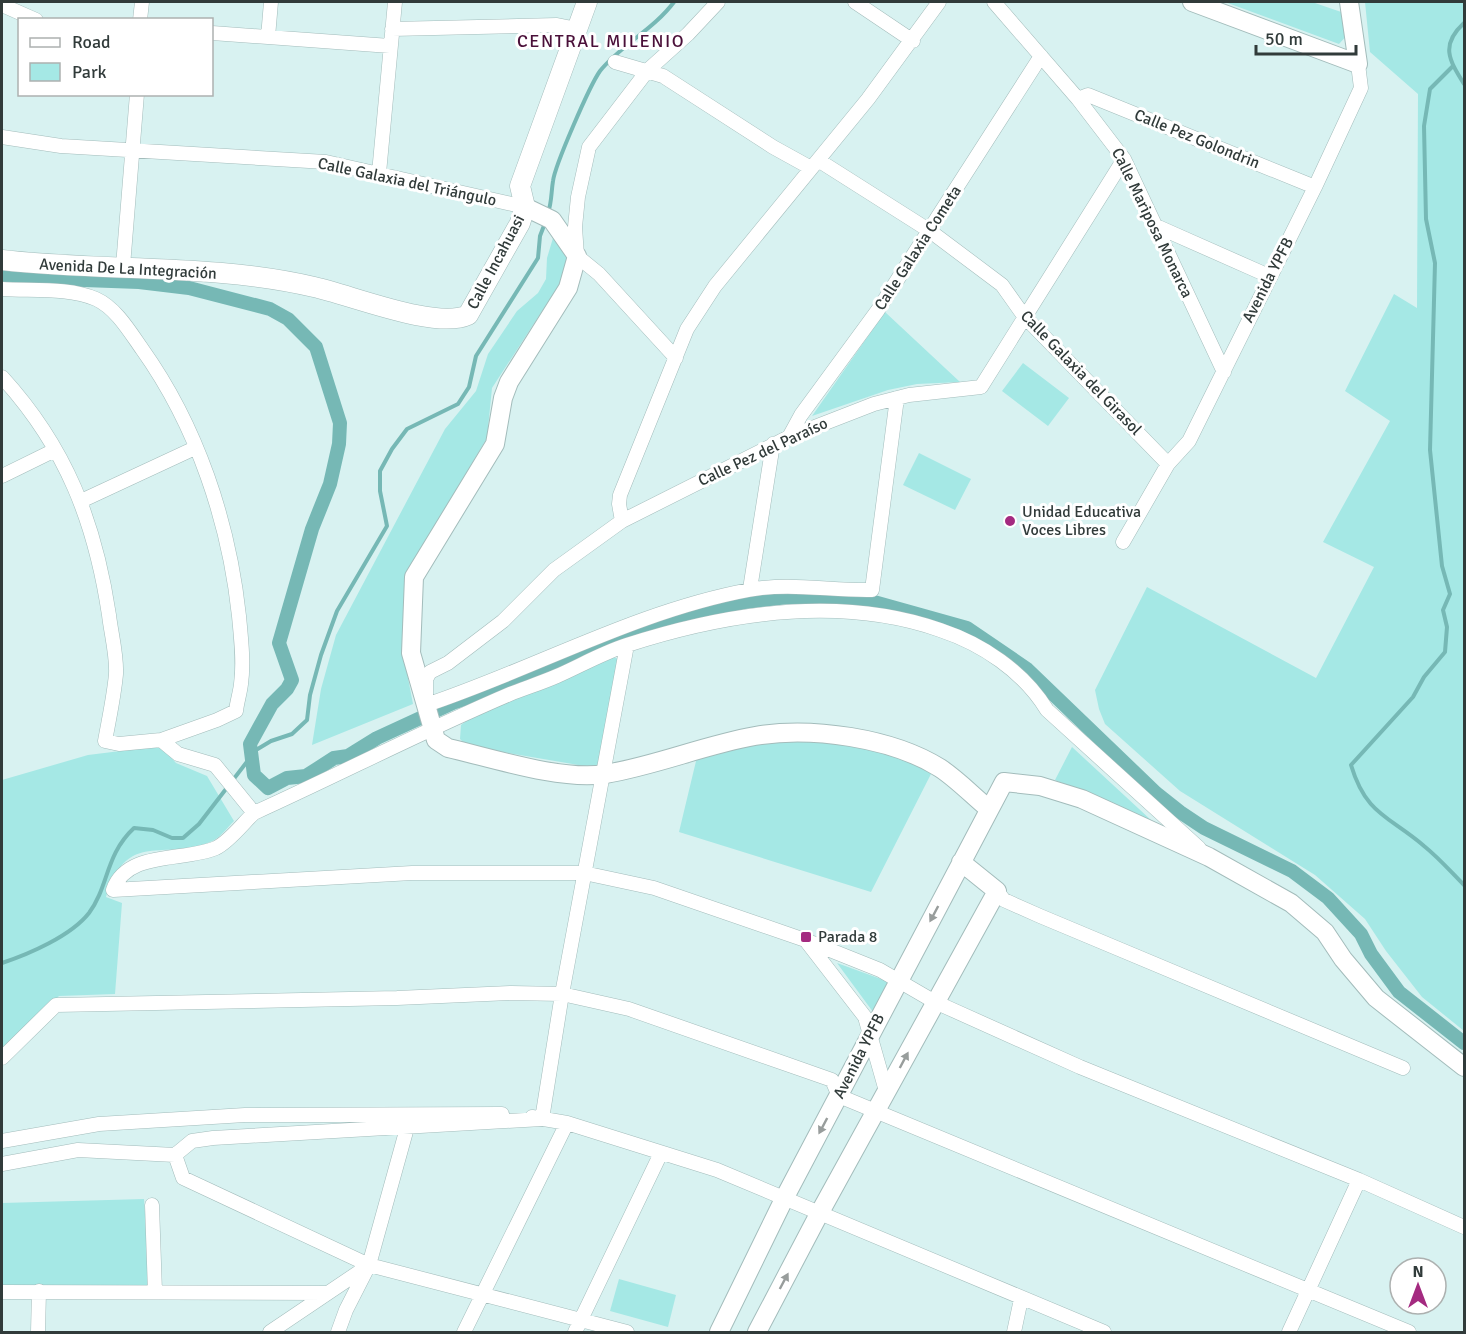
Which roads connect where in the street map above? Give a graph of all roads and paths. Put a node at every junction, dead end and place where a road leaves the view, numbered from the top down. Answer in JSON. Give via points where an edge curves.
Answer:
{"nodes":[{"id":1,"x":142,"y":2,"type":"edge"},
{"id":2,"x":271,"y":2,"type":"edge"},
{"id":3,"x":394,"y":2,"type":"edge"},
{"id":4,"x":587,"y":2,"type":"edge"},
{"id":5,"x":718,"y":2,"type":"edge"},
{"id":6,"x":855,"y":2,"type":"edge"},
{"id":7,"x":939,"y":2,"type":"edge"},
{"id":8,"x":994,"y":2,"type":"edge"},
{"id":9,"x":1192,"y":2,"type":"edge"},
{"id":10,"x":1345,"y":3,"type":"edge"},
{"id":11,"x":2,"y":4,"type":"edge"},
{"id":12,"x":32,"y":18,"type":"edge"},
{"id":13,"x":141,"y":18,"type":"edge"},
{"id":14,"x":392,"y":29,"type":"junction"},
{"id":15,"x":577,"y":29,"type":"junction"},
{"id":16,"x":213,"y":33,"type":"edge"},
{"id":17,"x":268,"y":37,"type":"junction"},
{"id":18,"x":913,"y":40,"type":"junction"},
{"id":19,"x":390,"y":46,"type":"junction"},
{"id":20,"x":1041,"y":56,"type":"junction"},
{"id":21,"x":615,"y":62,"type":"dead end"},
{"id":22,"x":1359,"y":64,"type":"junction"},
{"id":23,"x":648,"y":70,"type":"junction"},
{"id":24,"x":137,"y":96,"type":"edge"},
{"id":25,"x":1078,"y":99,"type":"junction"},
{"id":26,"x":2,"y":137,"type":"edge"},
{"id":27,"x":134,"y":150,"type":"junction"},
{"id":28,"x":1124,"y":159,"type":"junction"},
{"id":29,"x":814,"y":164,"type":"junction"},
{"id":30,"x":379,"y":173,"type":"junction"},
{"id":31,"x":1316,"y":187,"type":"junction"},
{"id":32,"x":539,"y":214,"type":"junction"},
{"id":33,"x":1156,"y":226,"type":"junction"},
{"id":34,"x":930,"y":231,"type":"junction"},
{"id":35,"x":577,"y":256,"type":"junction"},
{"id":36,"x":2,"y":260,"type":"edge"},
{"id":37,"x":123,"y":266,"type":"junction"},
{"id":38,"x":1269,"y":276,"type":"junction"},
{"id":39,"x":254,"y":278,"type":"joint"},
{"id":40,"x":2,"y":289,"type":"edge"},
{"id":41,"x":1024,"y":316,"type":"junction"},
{"id":42,"x":676,"y":358,"type":"junction"},
{"id":43,"x":1224,"y":372,"type":"junction"},
{"id":44,"x":2,"y":378,"type":"edge"},
{"id":45,"x":897,"y":398,"type":"junction"},
{"id":46,"x":789,"y":437,"type":"junction"},
{"id":47,"x":773,"y":444,"type":"junction"},
{"id":48,"x":195,"y":448,"type":"junction"},
{"id":49,"x":55,"y":450,"type":"junction"},
{"id":50,"x":1168,"y":464,"type":"junction"},
{"id":51,"x":2,"y":476,"type":"edge"},
{"id":52,"x":81,"y":501,"type":"junction"},
{"id":53,"x":622,"y":521,"type":"junction"},
{"id":54,"x":1123,"y":542,"type":"dead end"},
{"id":55,"x":750,"y":589,"type":"junction"},
{"id":56,"x":627,"y":645,"type":"junction"},
{"id":57,"x":429,"y":717,"type":"junction"},
{"id":58,"x":161,"y":740,"type":"junction"},
{"id":59,"x":603,"y":774,"type":"junction"},
{"id":60,"x":989,"y":809,"type":"junction"},
{"id":61,"x":254,"y":813,"type":"junction"},
{"id":62,"x":1209,"y":857,"type":"junction"},
{"id":63,"x":961,"y":862,"type":"junction"},
{"id":64,"x":584,"y":873,"type":"junction"},
{"id":65,"x":997,"y":891,"type":"junction"},
{"id":66,"x":805,"y":940,"type":"junction"},
{"id":67,"x":898,"y":981,"type":"junction"},
{"id":68,"x":562,"y":994,"type":"junction"},
{"id":69,"x":935,"y":1002,"type":"junction"},
{"id":70,"x":870,"y":1034,"type":"junction"},
{"id":71,"x":2,"y":1058,"type":"edge"},
{"id":72,"x":1464,"y":1067,"type":"edge"},
{"id":73,"x":1403,"y":1068,"type":"dead end"},
{"id":74,"x":886,"y":1091,"type":"junction"},
{"id":75,"x":839,"y":1096,"type":"junction"},
{"id":76,"x":877,"y":1112,"type":"junction"},
{"id":77,"x":542,"y":1119,"type":"junction"},
{"id":78,"x":567,"y":1123,"type":"junction"},
{"id":79,"x":407,"y":1128,"type":"junction"},
{"id":80,"x":2,"y":1141,"type":"edge"},
{"id":81,"x":661,"y":1152,"type":"junction"},
{"id":82,"x":175,"y":1155,"type":"junction"},
{"id":83,"x":2,"y":1164,"type":"edge"},
{"id":84,"x":1359,"y":1180,"type":"junction"},
{"id":85,"x":785,"y":1197,"type":"junction"},
{"id":86,"x":152,"y":1205,"type":"dead end"},
{"id":87,"x":819,"y":1214,"type":"junction"},
{"id":88,"x":1464,"y":1227,"type":"edge"},
{"id":89,"x":369,"y":1265,"type":"junction"},
{"id":90,"x":1310,"y":1290,"type":"junction"},
{"id":91,"x":39,"y":1291,"type":"junction"},
{"id":92,"x":2,"y":1292,"type":"edge"},
{"id":93,"x":155,"y":1292,"type":"junction"},
{"id":94,"x":327,"y":1293,"type":"junction"},
{"id":95,"x":482,"y":1296,"type":"junction"},
{"id":96,"x":1021,"y":1299,"type":"junction"},
{"id":97,"x":578,"y":1327,"type":"edge"},
{"id":98,"x":1079,"y":1328,"type":"edge"},
{"id":99,"x":38,"y":1332,"type":"edge"},
{"id":100,"x":270,"y":1332,"type":"edge"},
{"id":101,"x":338,"y":1332,"type":"edge"},
{"id":102,"x":464,"y":1332,"type":"edge"},
{"id":103,"x":627,"y":1332,"type":"edge"},
{"id":104,"x":719,"y":1332,"type":"edge"},
{"id":105,"x":757,"y":1332,"type":"edge"},
{"id":106,"x":1014,"y":1332,"type":"edge"},
{"id":107,"x":1104,"y":1332,"type":"edge"},
{"id":108,"x":1289,"y":1332,"type":"edge"},
{"id":109,"x":1409,"y":1332,"type":"edge"}],
"edges":[{"from":1,"to":13,"type":"street"},
{"from":2,"to":17,"type":"street"},
{"from":3,"to":14,"type":"street"},
{"from":4,"to":15,"type":"main road","name":"Calle Incahuasi"},
{"from":5,"to":23,"type":"street"},
{"from":6,"to":18,"type":"street"},
{"from":7,"to":18,"type":"street"},
{"from":8,"to":20,"type":"street","name":"Calle Mariposa Monarca"},
{"from":9,"to":22,"type":"street"},
{"from":10,"to":22,"type":"street","name":"Avenida YPFB"},
{"from":11,"to":12,"type":"street"},
{"from":14,"to":15,"type":"street","via":[[556,25]]},
{"from":14,"to":19,"type":"street"},
{"from":15,"to":32,"type":"main road","name":"Calle Incahuasi","via":[[520,186]]},
{"from":16,"to":17,"type":"street"},
{"from":17,"to":19,"type":"street"},
{"from":18,"to":29,"type":"street"},
{"from":19,"to":30,"type":"street"},
{"from":20,"to":25,"type":"street","name":"Calle Mariposa Monarca"},
{"from":20,"to":34,"type":"street","name":"Calle Galaxia Cometa"},
{"from":21,"to":23,"type":"street","name":"Calle Galaxia del Girasol"},
{"from":22,"to":31,"type":"street","name":"Avenida YPFB","via":[[1361,88]]},
{"from":23,"to":29,"type":"street","name":"Calle Galaxia del Girasol"},
{"from":23,"to":35,"type":"street","via":[[589,147],[578,198]]},
{"from":24,"to":27,"type":"street"},
{"from":25,"to":28,"type":"street","name":"Calle Mariposa Monarca"},
{"from":25,"to":31,"type":"street","name":"Calle Pez Golondrin","via":[[1088,95]]},
{"from":26,"to":27,"type":"street","name":"Calle Galaxia del Triángulo","via":[[61,146]]},
{"from":27,"to":30,"type":"street","name":"Calle Galaxia del Triángulo","via":[[326,162]]},
{"from":27,"to":37,"type":"street"},
{"from":28,"to":33,"type":"street","name":"Calle Mariposa Monarca"},
{"from":28,"to":41,"type":"street","name":"Calle Pez del Paraíso"},
{"from":29,"to":34,"type":"street","name":"Calle Galaxia del Girasol"},
{"from":29,"to":42,"type":"street","via":[[715,286],[687,329]]},
{"from":30,"to":32,"type":"street","name":"Calle Galaxia del Triángulo"},
{"from":31,"to":38,"type":"street","name":"Avenida YPFB"},
{"from":32,"to":35,"type":"street"},
{"from":32,"to":39,"type":"main road","name":"Calle Incahuasi","via":[[520,224],[468,315],[457,320],[418,315],[295,282]]},
{"from":33,"to":38,"type":"street"},
{"from":33,"to":43,"type":"street","name":"Calle Mariposa Monarca"},
{"from":34,"to":41,"type":"street","name":"Calle Galaxia del Girasol","via":[[1002,285]]},
{"from":34,"to":46,"type":"street","name":"Calle Galaxia Cometa"},
{"from":35,"to":42,"type":"street","via":[[599,274]]},
{"from":35,"to":57,"type":"street","via":[[568,288],[509,382],[495,444],[414,577],[411,653]]},
{"from":36,"to":37,"type":"main road","name":"Avenida De La Integración"},
{"from":37,"to":39,"type":"main road","name":"Avenida De La Integración"},
{"from":38,"to":43,"type":"street","name":"Avenida YPFB"},
{"from":40,"to":48,"type":"street","name":"Avenida De La Integración","via":[[77,294],[97,299],[112,310],[156,368]]},
{"from":41,"to":45,"type":"street","name":"Calle Pez del Paraíso","via":[[981,387]]},
{"from":41,"to":50,"type":"street","name":"Calle Galaxia del Girasol"},
{"from":42,"to":53,"type":"street","via":[[620,495]]},
{"from":43,"to":50,"type":"street","name":"Avenida YPFB","via":[[1189,441]]},
{"from":44,"to":49,"type":"street","via":[[24,402]]},
{"from":45,"to":46,"type":"street","name":"Calle Pez del Paraíso"},
{"from":45,"to":55,"type":"street","via":[[872,590]]},
{"from":46,"to":47,"type":"street","name":"Calle Pez del Paraíso"},
{"from":47,"to":53,"type":"street","name":"Calle Pez del Paraíso"},
{"from":47,"to":55,"type":"street"},
{"from":48,"to":52,"type":"street"},
{"from":48,"to":58,"type":"street","via":[[229,546],[240,630],[241,686],[236,711]]},
{"from":49,"to":51,"type":"street"},
{"from":49,"to":52,"type":"street"},
{"from":50,"to":54,"type":"street","name":"Avenida YPFB"},
{"from":52,"to":58,"type":"street","via":[[98,552],[116,671],[105,741],[119,744]]},
{"from":53,"to":57,"type":"street","name":"Calle Pez del Paraíso","via":[[554,570],[503,621],[430,672],[426,679]]},
{"from":55,"to":57,"type":"street","via":[[639,620],[546,659]]},
{"from":56,"to":57,"type":"street"},
{"from":56,"to":59,"type":"street"},
{"from":56,"to":62,"type":"street","via":[[728,620],[789,612],[884,616],[965,638],[990,652],[1047,710]]},
{"from":57,"to":59,"type":"street","via":[[436,741],[448,748],[563,773]]},
{"from":57,"to":61,"type":"street"},
{"from":58,"to":61,"type":"street","via":[[178,754],[215,765]]},
{"from":59,"to":60,"type":"street","via":[[755,736],[818,734],[875,743],[917,755],[942,769]]},
{"from":59,"to":64,"type":"street"},
{"from":60,"to":62,"type":"street","name":"Avenida YPFB","via":[[1004,782],[1040,786],[1082,799]]},
{"from":60,"to":63,"type":"street","name":"Avenida YPFB"},
{"from":61,"to":64,"type":"street","via":[[219,847],[194,856],[131,867],[117,878],[113,890],[412,873]]},
{"from":62,"to":72,"type":"street","via":[[1291,903],[1325,932],[1376,998]]},
{"from":63,"to":65,"type":"street"},
{"from":63,"to":67,"type":"street","name":"Avenida YPFB","one_way":true},
{"from":64,"to":66,"type":"street","via":[[654,888]]},
{"from":64,"to":68,"type":"street"},
{"from":65,"to":69,"type":"street"},
{"from":65,"to":73,"type":"street","via":[[1004,900],[1040,916]]},
{"from":66,"to":67,"type":"street"},
{"from":66,"to":70,"type":"street","via":[[849,993],[865,1017]]},
{"from":67,"to":69,"type":"street"},
{"from":67,"to":70,"type":"street","name":"Avenida YPFB"},
{"from":68,"to":71,"type":"street","via":[[56,1005]]},
{"from":68,"to":75,"type":"street","via":[[629,1009],[832,1080]]},
{"from":68,"to":77,"type":"street"},
{"from":74,"to":69,"type":"street","one_way":true},
{"from":69,"to":84,"type":"street","via":[[1080,1067]]},
{"from":70,"to":74,"type":"street"},
{"from":70,"to":75,"type":"street","name":"Avenida YPFB"},
{"from":74,"to":76,"type":"street"},
{"from":75,"to":76,"type":"street"},
{"from":75,"to":85,"type":"street","name":"Avenida YPFB","one_way":true},
{"from":76,"to":87,"type":"street"},
{"from":76,"to":90,"type":"street"},
{"from":77,"to":78,"type":"street"},
{"from":77,"to":79,"type":"street"},
{"from":77,"to":80,"type":"street","via":[[512,1114],[245,1114],[99,1124]]},
{"from":78,"to":81,"type":"street"},
{"from":78,"to":95,"type":"street"},
{"from":79,"to":82,"type":"street","via":[[213,1138],[192,1141]]},
{"from":79,"to":89,"type":"street"},
{"from":81,"to":85,"type":"street"},
{"from":81,"to":97,"type":"street"},
{"from":82,"to":83,"type":"street","via":[[78,1150]]},
{"from":82,"to":89,"type":"street","via":[[183,1178],[197,1186]]},
{"from":84,"to":88,"type":"street"},
{"from":84,"to":90,"type":"street"},
{"from":85,"to":87,"type":"street"},
{"from":85,"to":104,"type":"street","name":"Avenida YPFB"},
{"from":86,"to":93,"type":"street"},
{"from":87,"to":96,"type":"street"},
{"from":105,"to":87,"type":"street","one_way":true},
{"from":89,"to":94,"type":"street"},
{"from":89,"to":95,"type":"street"},
{"from":89,"to":101,"type":"street"},
{"from":90,"to":108,"type":"street"},
{"from":90,"to":109,"type":"street"},
{"from":91,"to":92,"type":"street"},
{"from":91,"to":93,"type":"street"},
{"from":91,"to":99,"type":"street"},
{"from":93,"to":94,"type":"street"},
{"from":94,"to":100,"type":"street"},
{"from":95,"to":97,"type":"street"},
{"from":95,"to":102,"type":"street"},
{"from":96,"to":98,"type":"street"},
{"from":96,"to":106,"type":"street"},
{"from":97,"to":103,"type":"street"},
{"from":98,"to":107,"type":"street"}]}
